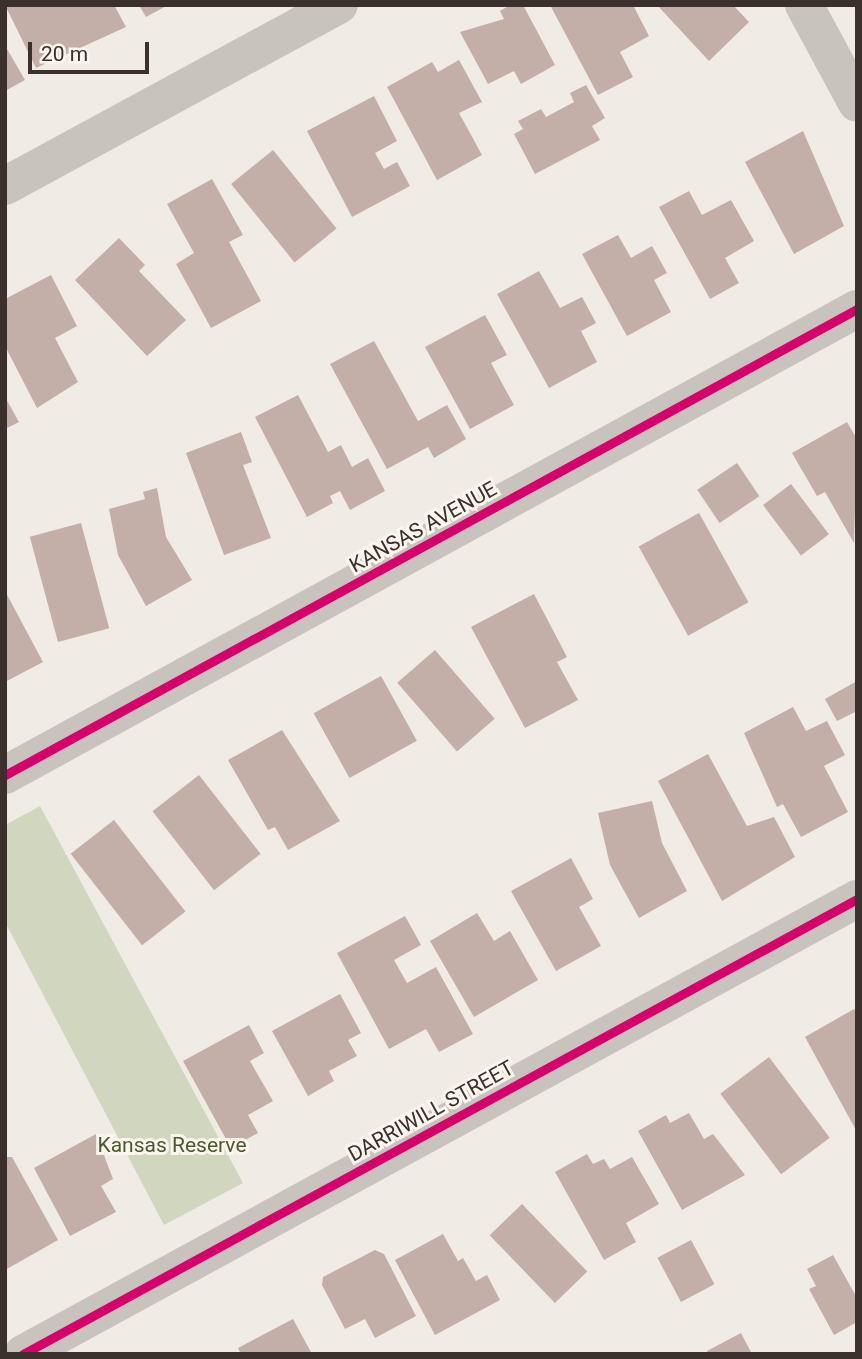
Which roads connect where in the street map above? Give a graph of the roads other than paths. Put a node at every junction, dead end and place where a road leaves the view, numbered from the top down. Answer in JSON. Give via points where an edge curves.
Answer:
{"nodes":[{"id":1,"x":339,"y":5,"type":"edge"},
{"id":2,"x":804,"y":5,"type":"edge"},
{"id":3,"x":857,"y":103,"type":"edge"},
{"id":4,"x":5,"y":187,"type":"edge"},
{"id":5,"x":857,"y":309,"type":"edge"},
{"id":6,"x":5,"y":775,"type":"edge"},
{"id":7,"x":857,"y":899,"type":"edge"},
{"id":8,"x":23,"y":1354,"type":"edge"}],
"edges":[{"from":1,"to":4,"type":"street"},
{"from":2,"to":3,"type":"street"},
{"from":5,"to":6,"type":"street","name":"KANSAS AVENUE"},
{"from":7,"to":8,"type":"street","name":"DARRIWILL STREET"}]}
